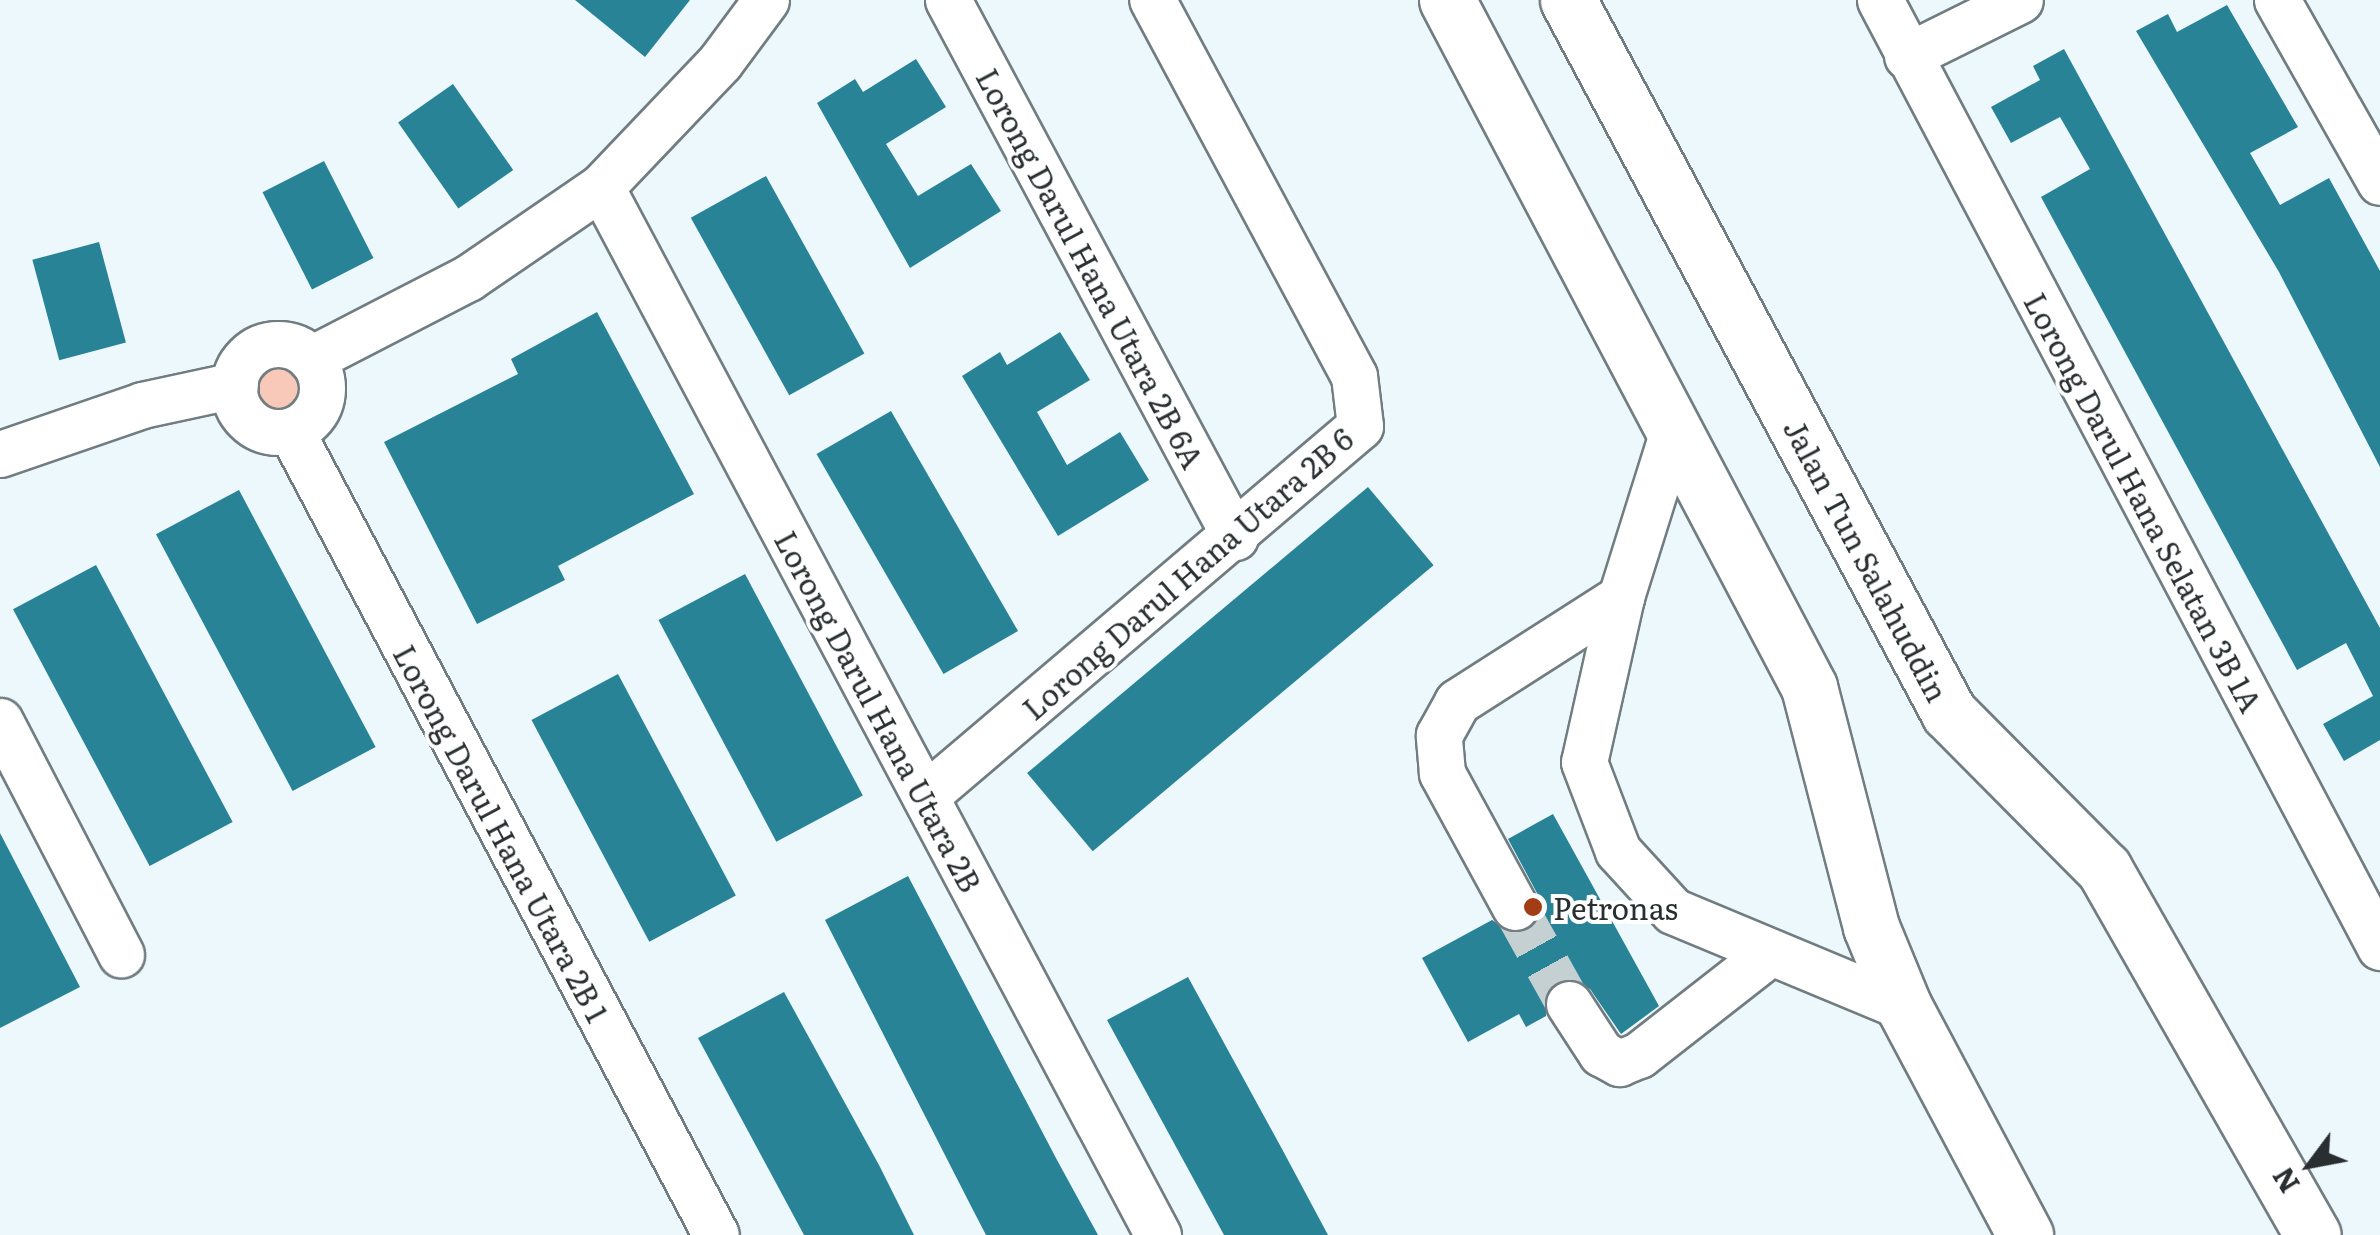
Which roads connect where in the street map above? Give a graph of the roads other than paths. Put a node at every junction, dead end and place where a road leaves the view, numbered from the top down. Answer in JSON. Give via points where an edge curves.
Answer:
{"nodes":[{"id":1,"x":766,"y":0,"type":"edge"},
{"id":2,"x":948,"y":0,"type":"edge"},
{"id":3,"x":1152,"y":0,"type":"edge"},
{"id":4,"x":1447,"y":0,"type":"edge"},
{"id":5,"x":1568,"y":0,"type":"edge"},
{"id":6,"x":1880,"y":0,"type":"edge"},
{"id":7,"x":2020,"y":0,"type":"edge"},
{"id":8,"x":2277,"y":0,"type":"edge"},
{"id":9,"x":1907,"y":56,"type":"junction"},
{"id":10,"x":2380,"y":182,"type":"edge"},
{"id":11,"x":600,"y":187,"type":"junction"},
{"id":12,"x":311,"y":358,"type":"junction"},
{"id":13,"x":235,"y":384,"type":"junction"},
{"id":14,"x":290,"y":431,"type":"junction"},
{"id":15,"x":1672,"y":434,"type":"junction"},
{"id":16,"x":0,"y":454,"type":"edge"},
{"id":17,"x":1235,"y":536,"type":"junction"},
{"id":18,"x":1621,"y":597,"type":"junction"},
{"id":19,"x":0,"y":721,"type":"edge"},
{"id":20,"x":925,"y":796,"type":"junction"},
{"id":21,"x":1515,"y":907,"type":"tunnel mouth"},
{"id":22,"x":2380,"y":947,"type":"edge"},
{"id":23,"x":121,"y":954,"type":"dead end"},
{"id":24,"x":1767,"y":955,"type":"junction"},
{"id":25,"x":1569,"y":1004,"type":"tunnel mouth"},
{"id":26,"x":1904,"y":1007,"type":"junction"},
{"id":27,"x":716,"y":1235,"type":"edge"},
{"id":28,"x":1158,"y":1235,"type":"edge"},
{"id":29,"x":2026,"y":1235,"type":"edge"},
{"id":30,"x":2313,"y":1235,"type":"edge"}],
"edges":[{"from":1,"to":11,"type":"street","via":[[720,62]]},
{"from":2,"to":17,"type":"street","name":"Lorong Darul Hana Utara 2B 6A"},
{"from":3,"to":17,"type":"street","name":"Lorong Darul Hana Utara 2B 6","via":[[1363,404],[1348,442]]},
{"from":4,"to":15,"type":"highway"},
{"from":5,"to":30,"type":"highway","name":"Jalan Tun Salahuddin","via":[[1950,712],[2104,869]]},
{"from":6,"to":9,"type":"street","name":"Lorong Darul Hana Selatan 3B 1A"},
{"from":7,"to":9,"type":"street"},
{"from":8,"to":10,"type":"street"},
{"from":9,"to":22,"type":"street","name":"Lorong Darul Hana Selatan 3B 1A"},
{"from":11,"to":12,"type":"street","via":[[468,278]]},
{"from":11,"to":20,"type":"street","name":"Lorong Darul Hana Utara 2B"},
{"from":12,"to":13,"type":"street","via":[[270,344],[245,359]]},
{"from":12,"to":14,"type":"street","via":[[320,402]]},
{"from":13,"to":14,"type":"street","via":[[250,422]]},
{"from":13,"to":16,"type":"street","via":[[142,405]]},
{"from":14,"to":27,"type":"street","name":"Lorong Darul Hana Utara 2B 1"},
{"from":15,"to":18,"type":"street"},
{"from":15,"to":26,"type":"highway","via":[[1809,687],[1871,927]]},
{"from":17,"to":20,"type":"street","name":"Lorong Darul Hana Utara 2B 6"},
{"from":18,"to":21,"type":"street","via":[[1458,702],[1439,734],[1442,774]]},
{"from":18,"to":24,"type":"street","via":[[1584,762],[1618,851],[1672,911]]},
{"from":19,"to":23,"type":"street"},
{"from":20,"to":28,"type":"street","name":"Lorong Darul Hana Utara 2B"},
{"from":24,"to":25,"type":"street","via":[[1618,1063],[1601,1053]]},
{"from":24,"to":26,"type":"street"},
{"from":26,"to":29,"type":"highway"}]}
